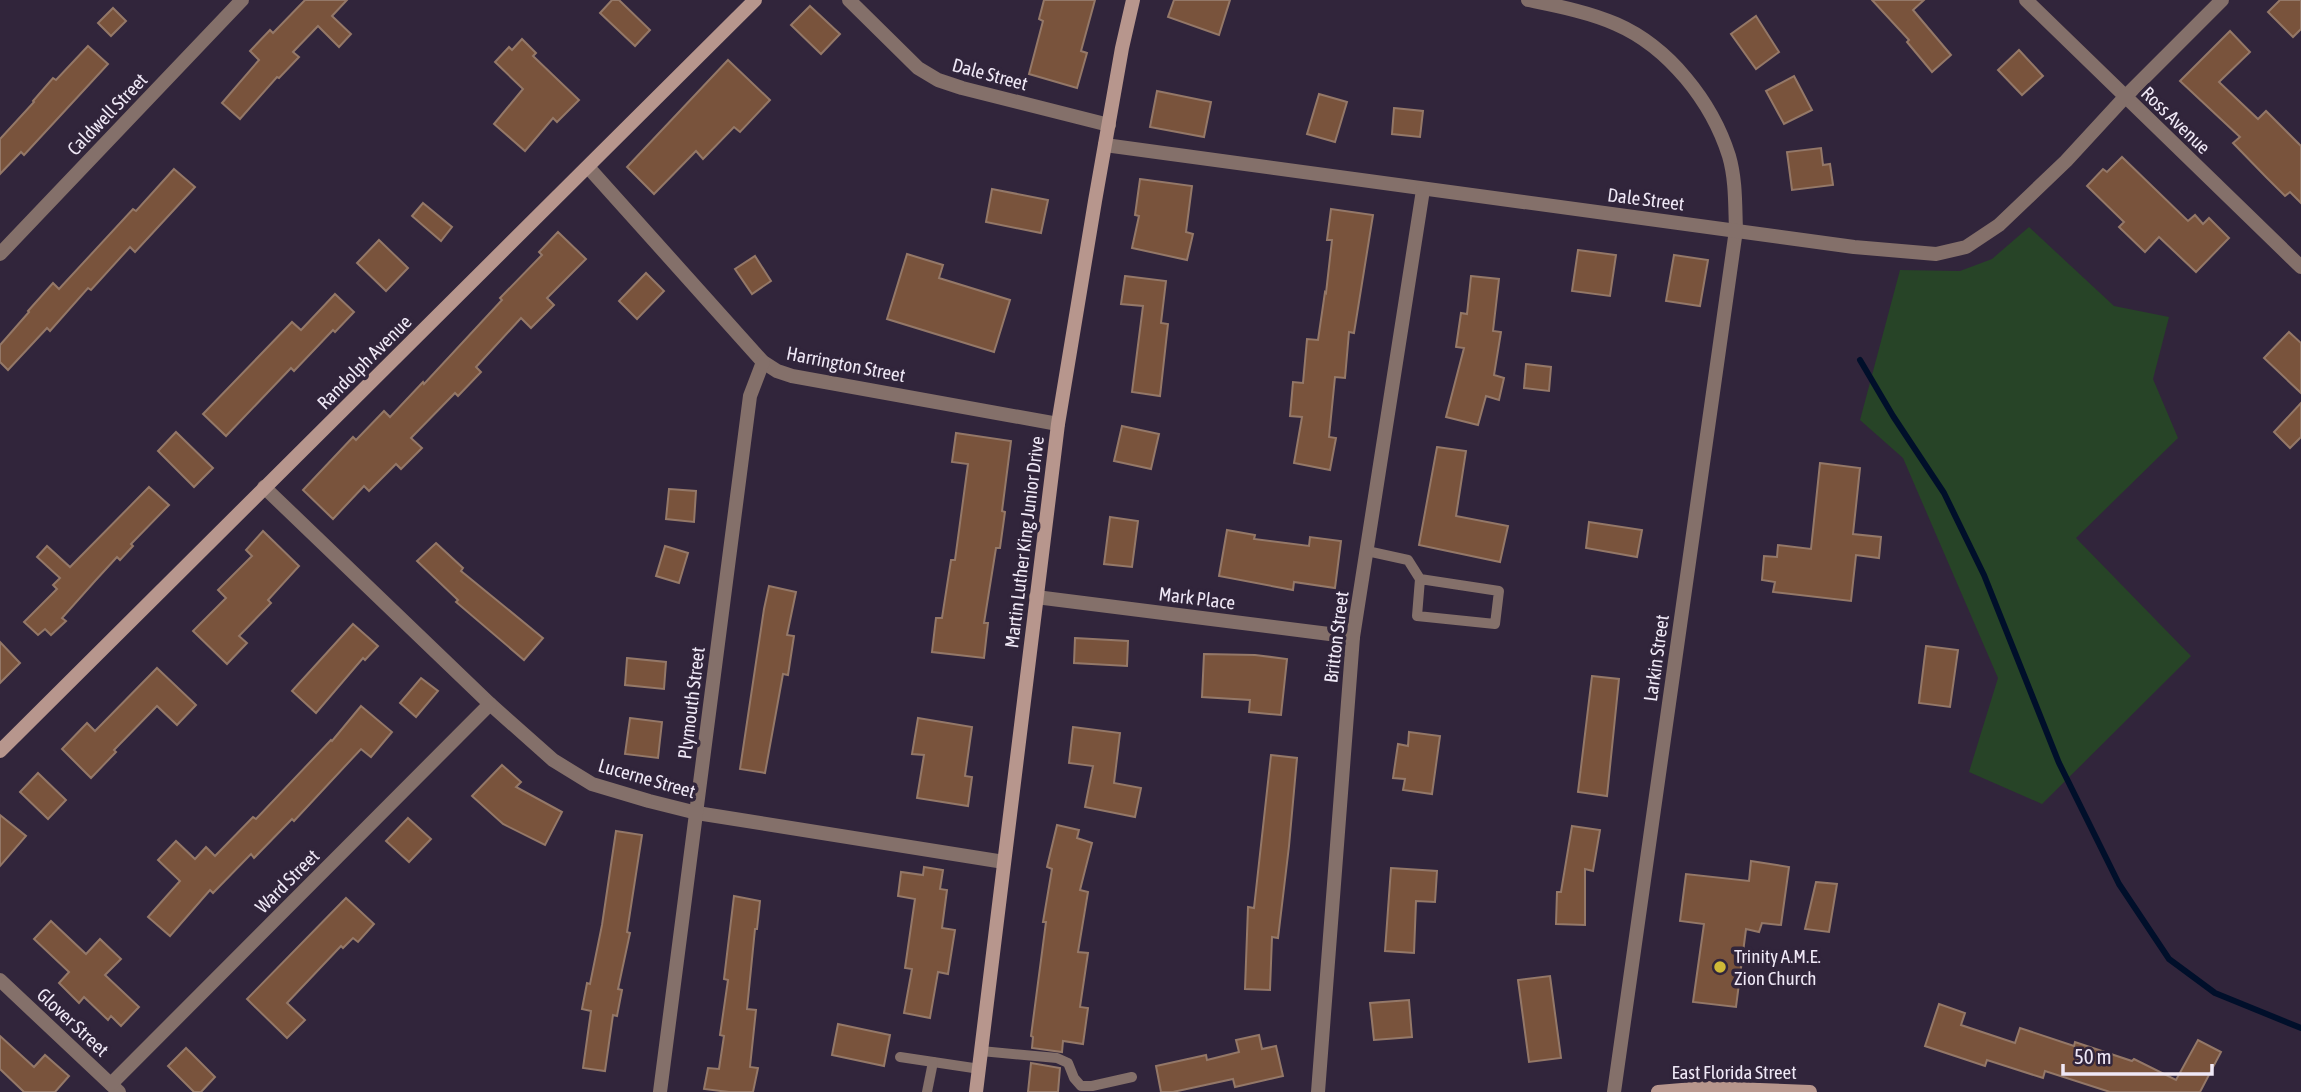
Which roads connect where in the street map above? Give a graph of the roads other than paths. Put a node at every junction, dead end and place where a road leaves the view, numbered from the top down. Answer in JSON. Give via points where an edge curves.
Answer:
{"nodes":[{"id":1,"x":242,"y":0,"type":"edge"},
{"id":2,"x":755,"y":0,"type":"edge"},
{"id":3,"x":849,"y":0,"type":"edge"},
{"id":4,"x":1133,"y":0,"type":"edge"},
{"id":5,"x":1528,"y":0,"type":"edge"},
{"id":6,"x":2026,"y":0,"type":"edge"},
{"id":7,"x":2222,"y":0,"type":"edge"},
{"id":8,"x":2124,"y":97,"type":"junction"},
{"id":9,"x":1109,"y":125,"type":"junction"},
{"id":10,"x":1105,"y":145,"type":"junction"},
{"id":11,"x":588,"y":167,"type":"junction"},
{"id":12,"x":1423,"y":190,"type":"junction"},
{"id":13,"x":1736,"y":230,"type":"junction"},
{"id":14,"x":3,"y":246,"type":"edge"},
{"id":15,"x":2301,"y":267,"type":"edge"},
{"id":16,"x":763,"y":362,"type":"junction"},
{"id":17,"x":1058,"y":424,"type":"junction"},
{"id":18,"x":264,"y":487,"type":"junction"},
{"id":19,"x":1367,"y":551,"type":"junction"},
{"id":20,"x":1420,"y":579,"type":"junction"},
{"id":21,"x":1036,"y":597,"type":"junction"},
{"id":22,"x":1353,"y":637,"type":"junction"},
{"id":23,"x":490,"y":704,"type":"junction"},
{"id":24,"x":0,"y":751,"type":"edge"},
{"id":25,"x":697,"y":813,"type":"junction"},
{"id":26,"x":1004,"y":862,"type":"junction"},
{"id":27,"x":0,"y":980,"type":"edge"},
{"id":28,"x":981,"y":1051,"type":"junction"},
{"id":29,"x":900,"y":1057,"type":"dead end"},
{"id":30,"x":933,"y":1062,"type":"junction"},
{"id":31,"x":979,"y":1069,"type":"junction"},
{"id":32,"x":1132,"y":1077,"type":"dead end"},
{"id":33,"x":115,"y":1088,"type":"edge"},
{"id":34,"x":660,"y":1092,"type":"edge"},
{"id":35,"x":927,"y":1092,"type":"edge"},
{"id":36,"x":976,"y":1092,"type":"edge"},
{"id":37,"x":1318,"y":1092,"type":"edge"},
{"id":38,"x":1614,"y":1092,"type":"edge"},
{"id":39,"x":1658,"y":1092,"type":"edge"},
{"id":40,"x":1810,"y":1092,"type":"edge"}],
"edges":[{"from":1,"to":14,"type":"street","name":"Caldwell Street"},
{"from":2,"to":11,"type":"main road","name":"Randolph Avenue"},
{"from":3,"to":9,"type":"street","name":"Dale Street","via":[[918,68],[938,80]]},
{"from":4,"to":9,"type":"main road","name":"Martin Luther King Junior Drive"},
{"from":5,"to":13,"type":"street","name":"Larkin Street","via":[[1617,24],[1674,65],[1715,121],[1729,157]]},
{"from":6,"to":8,"type":"street","name":"Ross Avenue"},
{"from":7,"to":8,"type":"street","name":"Dale Street"},
{"from":8,"to":13,"type":"street","name":"Dale Street","via":[[2066,162],[1999,225],[1966,247],[1936,254],[1884,251]]},
{"from":8,"to":15,"type":"street","name":"Ross Avenue"},
{"from":9,"to":10,"type":"main road","name":"Martin Luther King Junior Drive"},
{"from":10,"to":12,"type":"street","name":"Dale Street"},
{"from":10,"to":17,"type":"main road","name":"Martin Luther King Junior Drive"},
{"from":11,"to":16,"type":"street","name":"Harrington Street"},
{"from":11,"to":18,"type":"main road","name":"Randolph Avenue"},
{"from":12,"to":13,"type":"street","name":"Dale Street"},
{"from":12,"to":19,"type":"street","name":"Britton Street"},
{"from":13,"to":38,"type":"street","name":"Larkin Street"},
{"from":16,"to":17,"type":"street","name":"Harrington Street","via":[[792,376]]},
{"from":16,"to":25,"type":"street","name":"Plymouth Street","via":[[750,396]]},
{"from":17,"to":21,"type":"main road","name":"Martin Luther King Junior Drive"},
{"from":18,"to":23,"type":"street","name":"Lucerne Street"},
{"from":18,"to":24,"type":"main road","name":"Randolph Avenue"},
{"from":19,"to":20,"type":"lane","via":[[1408,561]]},
{"from":19,"to":22,"type":"street","name":"Britton Street"},
{"from":20,"to":20,"type":"lane","via":[[1417,616],[1495,624],[1499,592]]},
{"from":21,"to":22,"type":"street","name":"Mark Place"},
{"from":21,"to":26,"type":"main road","name":"Martin Luther King Junior Drive"},
{"from":22,"to":37,"type":"street","name":"Britton Street"},
{"from":23,"to":25,"type":"street","name":"Lucerne Street","via":[[553,760],[593,784]]},
{"from":23,"to":33,"type":"street","name":"Ward Street"},
{"from":25,"to":26,"type":"street","name":"Lucerne Street"},
{"from":25,"to":34,"type":"street","name":"Plymouth Street"},
{"from":26,"to":28,"type":"main road","name":"Martin Luther King Junior Drive"},
{"from":27,"to":33,"type":"street","name":"Glover Street"},
{"from":28,"to":31,"type":"main road","name":"Martin Luther King Junior Drive"},
{"from":28,"to":32,"type":"lane","via":[[1057,1058],[1068,1063],[1081,1086]]},
{"from":29,"to":30,"type":"lane"},
{"from":30,"to":31,"type":"lane"},
{"from":30,"to":35,"type":"lane"},
{"from":31,"to":36,"type":"main road","name":"Martin Luther King Junior Drive"},
{"from":39,"to":40,"type":"main road","name":"East Florida Street","via":[[1706,1088]]}]}
